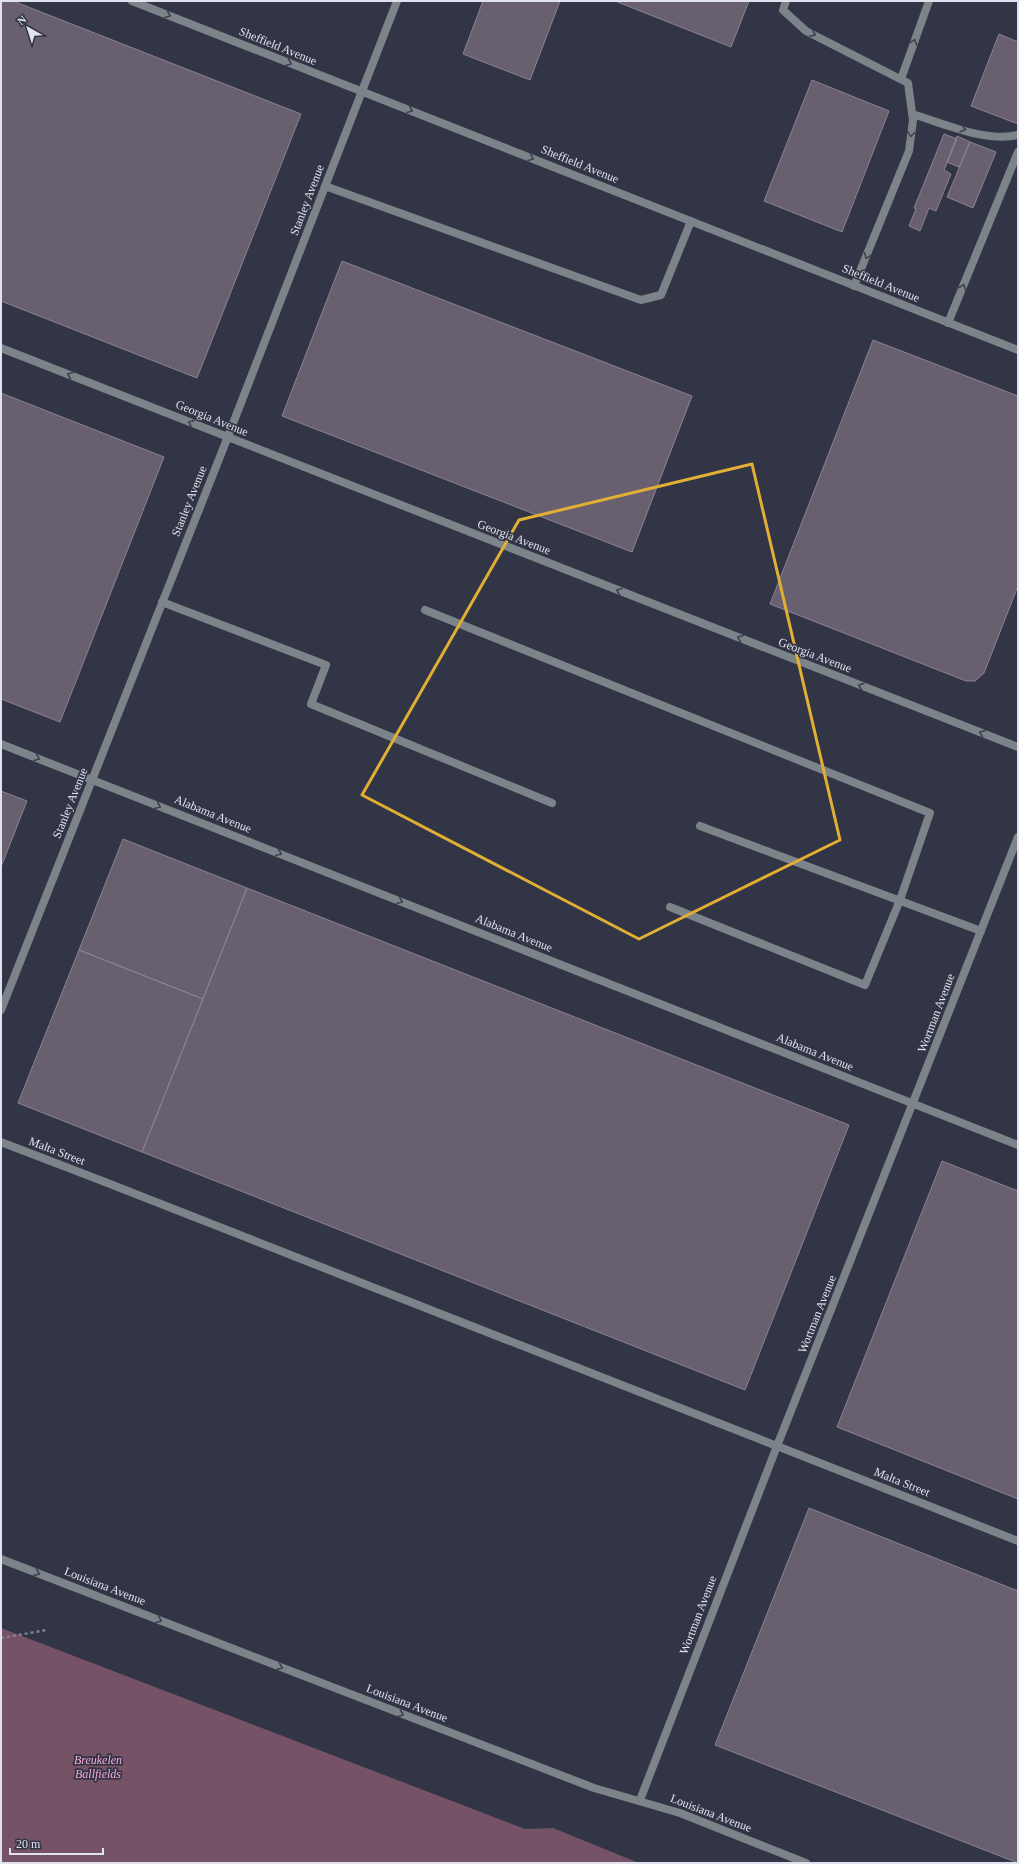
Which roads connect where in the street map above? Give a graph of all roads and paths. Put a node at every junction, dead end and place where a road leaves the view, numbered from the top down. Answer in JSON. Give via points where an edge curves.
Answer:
{"nodes":[{"id":1,"x":132,"y":1,"type":"edge"},
{"id":2,"x":397,"y":1,"type":"edge"},
{"id":3,"x":786,"y":1,"type":"edge"},
{"id":4,"x":930,"y":1,"type":"edge"},
{"id":5,"x":901,"y":79,"type":"junction"},
{"id":6,"x":362,"y":92,"type":"junction"},
{"id":7,"x":912,"y":114,"type":"junction"},
{"id":8,"x":1018,"y":135,"type":"edge"},
{"id":9,"x":1018,"y":152,"type":"edge"},
{"id":10,"x":325,"y":186,"type":"junction"},
{"id":11,"x":691,"y":221,"type":"junction"},
{"id":12,"x":854,"y":286,"type":"junction"},
{"id":13,"x":948,"y":323,"type":"junction"},
{"id":14,"x":1,"y":348,"type":"edge"},
{"id":15,"x":1018,"y":350,"type":"edge"},
{"id":16,"x":227,"y":438,"type":"junction"},
{"id":17,"x":162,"y":602,"type":"junction"},
{"id":18,"x":425,"y":610,"type":"dead end"},
{"id":19,"x":1,"y":744,"type":"edge"},
{"id":20,"x":1018,"y":747,"type":"edge"},
{"id":21,"x":92,"y":780,"type":"junction"},
{"id":22,"x":552,"y":803,"type":"dead end"},
{"id":23,"x":700,"y":826,"type":"dead end"},
{"id":24,"x":1018,"y":837,"type":"edge"},
{"id":25,"x":900,"y":900,"type":"junction"},
{"id":26,"x":670,"y":907,"type":"dead end"},
{"id":27,"x":981,"y":931,"type":"junction"},
{"id":28,"x":1,"y":1010,"type":"edge"},
{"id":29,"x":913,"y":1104,"type":"junction"},
{"id":30,"x":1,"y":1142,"type":"edge"},
{"id":31,"x":1018,"y":1145,"type":"edge"},
{"id":32,"x":777,"y":1446,"type":"junction"},
{"id":33,"x":1018,"y":1541,"type":"edge"},
{"id":34,"x":1,"y":1559,"type":"edge"},
{"id":35,"x":47,"y":1630,"type":"dead end"},
{"id":36,"x":1,"y":1638,"type":"edge"},
{"id":37,"x":640,"y":1800,"type":"junction"},
{"id":38,"x":806,"y":1863,"type":"edge"}],
"edges":[{"from":1,"to":6,"type":"street","name":"Sheffield Avenue","one_way":true},
{"from":2,"to":6,"type":"street","name":"Stanley Avenue"},
{"from":3,"to":5,"type":"street","one_way":true,"via":[[783,10],[806,31]]},
{"from":5,"to":4,"type":"street","one_way":true},
{"from":5,"to":7,"type":"street","via":[[908,83]]},
{"from":6,"to":10,"type":"street","name":"Stanley Avenue"},
{"from":6,"to":11,"type":"street","name":"Sheffield Avenue","one_way":true},
{"from":7,"to":8,"type":"street","one_way":true,"via":[[988,136]]},
{"from":7,"to":12,"type":"street","one_way":true,"via":[[909,151]]},
{"from":13,"to":9,"type":"street","one_way":true},
{"from":10,"to":11,"type":"street","via":[[641,300],[661,294]]},
{"from":10,"to":16,"type":"street","name":"Stanley Avenue"},
{"from":11,"to":12,"type":"street","name":"Sheffield Avenue"},
{"from":12,"to":13,"type":"street","name":"Sheffield Avenue"},
{"from":13,"to":15,"type":"street","name":"Sheffield Avenue"},
{"from":16,"to":14,"type":"street","name":"Georgia Avenue","one_way":true},
{"from":16,"to":17,"type":"street","name":"Stanley Avenue"},
{"from":20,"to":16,"type":"street","name":"Georgia Avenue","one_way":true},
{"from":17,"to":21,"type":"street","name":"Stanley Avenue"},
{"from":17,"to":22,"type":"street","via":[[326,665],[311,704]]},
{"from":18,"to":25,"type":"street","via":[[930,813]]},
{"from":19,"to":21,"type":"street","name":"Alabama Avenue","one_way":true},
{"from":21,"to":28,"type":"street","name":"Stanley Avenue"},
{"from":21,"to":29,"type":"street","name":"Alabama Avenue","one_way":true},
{"from":23,"to":25,"type":"street"},
{"from":24,"to":27,"type":"street","name":"Wortman Avenue"},
{"from":25,"to":26,"type":"street","via":[[865,985]]},
{"from":25,"to":27,"type":"street"},
{"from":27,"to":29,"type":"street","name":"Wortman Avenue"},
{"from":29,"to":31,"type":"street","name":"Alabama Avenue"},
{"from":29,"to":32,"type":"street","name":"Wortman Avenue"},
{"from":30,"to":32,"type":"street","name":"Malta Street"},
{"from":32,"to":33,"type":"street","name":"Malta Street"},
{"from":32,"to":37,"type":"street","name":"Wortman Avenue"},
{"from":34,"to":37,"type":"street","name":"Louisiana Avenue","one_way":true,"via":[[594,1788]]},
{"from":35,"to":36,"type":"path"},
{"from":37,"to":38,"type":"street","name":"Louisiana Avenue","via":[[680,1813]]}]}
